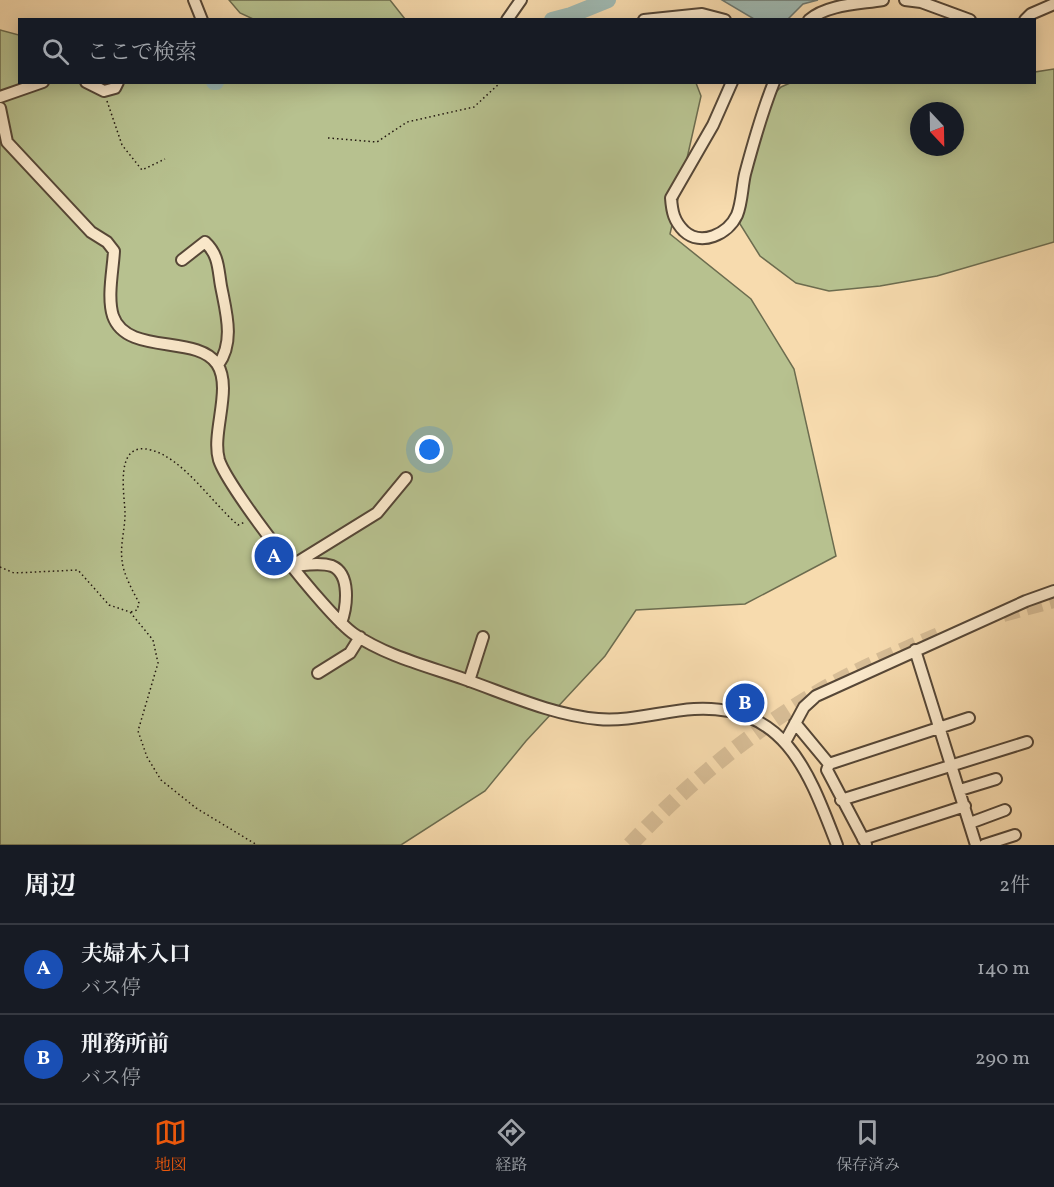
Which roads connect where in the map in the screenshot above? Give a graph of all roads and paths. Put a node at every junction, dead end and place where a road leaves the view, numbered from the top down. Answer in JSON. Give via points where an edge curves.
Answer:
{"nodes":[{"id":1,"x":194,"y":0,"type":"edge"},
{"id":2,"x":521,"y":0,"type":"edge"},
{"id":3,"x":883,"y":0,"type":"edge"},
{"id":4,"x":905,"y":0,"type":"edge"},
{"id":5,"x":1054,"y":4,"type":"edge"},
{"id":6,"x":201,"y":18,"type":"edge"},
{"id":7,"x":508,"y":18,"type":"edge"},
{"id":8,"x":667,"y":18,"type":"edge"},
{"id":9,"x":716,"y":18,"type":"edge"},
{"id":10,"x":811,"y":18,"type":"edge"},
{"id":11,"x":965,"y":18,"type":"edge"},
{"id":12,"x":1027,"y":18,"type":"edge"},
{"id":13,"x":37,"y":84,"type":"edge"},
{"id":14,"x":90,"y":84,"type":"edge"},
{"id":15,"x":117,"y":84,"type":"edge"},
{"id":16,"x":499,"y":84,"type":"edge"},
{"id":17,"x":731,"y":84,"type":"edge"},
{"id":18,"x":773,"y":84,"type":"edge"},
{"id":19,"x":104,"y":91,"type":"junction"},
{"id":20,"x":0,"y":97,"type":"edge"},
{"id":21,"x":0,"y":108,"type":"edge"},
{"id":22,"x":328,"y":138,"type":"dead end"},
{"id":23,"x":165,"y":159,"type":"dead end"},
{"id":24,"x":182,"y":260,"type":"dead end"},
{"id":25,"x":218,"y":365,"type":"junction"},
{"id":26,"x":406,"y":478,"type":"dead end"},
{"id":27,"x":255,"y":517,"type":"junction"},
{"id":28,"x":293,"y":566,"type":"junction"},
{"id":29,"x":0,"y":567,"type":"edge"},
{"id":30,"x":1054,"y":591,"type":"edge"},
{"id":31,"x":130,"y":612,"type":"junction"},
{"id":32,"x":341,"y":622,"type":"junction"},
{"id":33,"x":360,"y":637,"type":"junction"},
{"id":34,"x":483,"y":637,"type":"dead end"},
{"id":35,"x":915,"y":650,"type":"junction"},
{"id":36,"x":318,"y":673,"type":"dead end"},
{"id":37,"x":469,"y":681,"type":"junction"},
{"id":38,"x":969,"y":718,"type":"dead end"},
{"id":39,"x":795,"y":723,"type":"junction"},
{"id":40,"x":942,"y":727,"type":"junction"},
{"id":41,"x":785,"y":742,"type":"junction"},
{"id":42,"x":1027,"y":742,"type":"dead end"},
{"id":43,"x":829,"y":764,"type":"junction"},
{"id":44,"x":953,"y":765,"type":"junction"},
{"id":45,"x":996,"y":779,"type":"dead end"},
{"id":46,"x":960,"y":790,"type":"junction"},
{"id":47,"x":841,"y":800,"type":"junction"},
{"id":48,"x":965,"y":806,"type":"junction"},
{"id":49,"x":1005,"y":810,"type":"dead end"},
{"id":50,"x":970,"y":823,"type":"junction"},
{"id":51,"x":1015,"y":835,"type":"dead end"},
{"id":52,"x":865,"y":842,"type":"edge"},
{"id":53,"x":257,"y":845,"type":"edge"},
{"id":54,"x":837,"y":845,"type":"edge"},
{"id":55,"x":976,"y":845,"type":"edge"},
{"id":56,"x":984,"y":845,"type":"edge"}],
"edges":[{"from":1,"to":6,"type":"street"},
{"from":2,"to":7,"type":"street"},
{"from":3,"to":10,"type":"street","via":[[838,7]]},
{"from":4,"to":11,"type":"street"},
{"from":5,"to":12,"type":"street"},
{"from":8,"to":9,"type":"street"},
{"from":13,"to":20,"type":"street"},
{"from":14,"to":19,"type":"street"},
{"from":15,"to":19,"type":"street"},
{"from":16,"to":22,"type":"path","via":[[474,107],[407,122],[377,142]]},
{"from":17,"to":18,"type":"street","via":[[713,125],[671,198],[677,223],[689,235],[718,236],[736,216],[744,176]]},
{"from":19,"to":23,"type":"path","via":[[122,145],[142,170]]},
{"from":21,"to":25,"type":"street","via":[[7,142],[91,232],[114,251],[113,316],[123,328],[138,339],[186,348]]},
{"from":24,"to":25,"type":"street","via":[[205,242],[217,257],[228,333],[224,357]]},
{"from":25,"to":27,"type":"street","via":[[222,389],[219,459],[233,490]]},
{"from":26,"to":28,"type":"street","via":[[377,513]]},
{"from":27,"to":28,"type":"street"},
{"from":27,"to":31,"type":"path","via":[[238,525],[176,462],[151,450],[127,457],[122,469],[122,561],[139,603],[137,610]]},
{"from":28,"to":32,"type":"street"},
{"from":28,"to":32,"type":"street","via":[[327,565],[342,575],[345,613]]},
{"from":29,"to":31,"type":"path","via":[[14,573],[78,570],[109,605]]},
{"from":30,"to":35,"type":"street"},
{"from":31,"to":53,"type":"path","via":[[153,640],[158,663],[138,731],[147,757],[162,780],[179,794]]},
{"from":32,"to":33,"type":"street"},
{"from":33,"to":36,"type":"street","via":[[350,653]]},
{"from":33,"to":37,"type":"street","via":[[400,657]]},
{"from":34,"to":37,"type":"street"},
{"from":35,"to":39,"type":"street","via":[[816,696]]},
{"from":35,"to":40,"type":"street"},
{"from":37,"to":41,"type":"street","via":[[552,710],[600,719],[697,709],[739,712]]},
{"from":38,"to":40,"type":"street"},
{"from":39,"to":41,"type":"street"},
{"from":39,"to":43,"type":"street"},
{"from":40,"to":43,"type":"street"},
{"from":40,"to":44,"type":"street"},
{"from":41,"to":54,"type":"street","via":[[802,765]]},
{"from":42,"to":44,"type":"street"},
{"from":43,"to":47,"type":"street","via":[[827,770]]},
{"from":44,"to":46,"type":"street"},
{"from":44,"to":47,"type":"street"},
{"from":45,"to":46,"type":"street"},
{"from":46,"to":48,"type":"street"},
{"from":47,"to":52,"type":"street"},
{"from":48,"to":50,"type":"street"},
{"from":48,"to":52,"type":"street"},
{"from":49,"to":50,"type":"street"},
{"from":50,"to":55,"type":"street"},
{"from":51,"to":56,"type":"street"}]}
